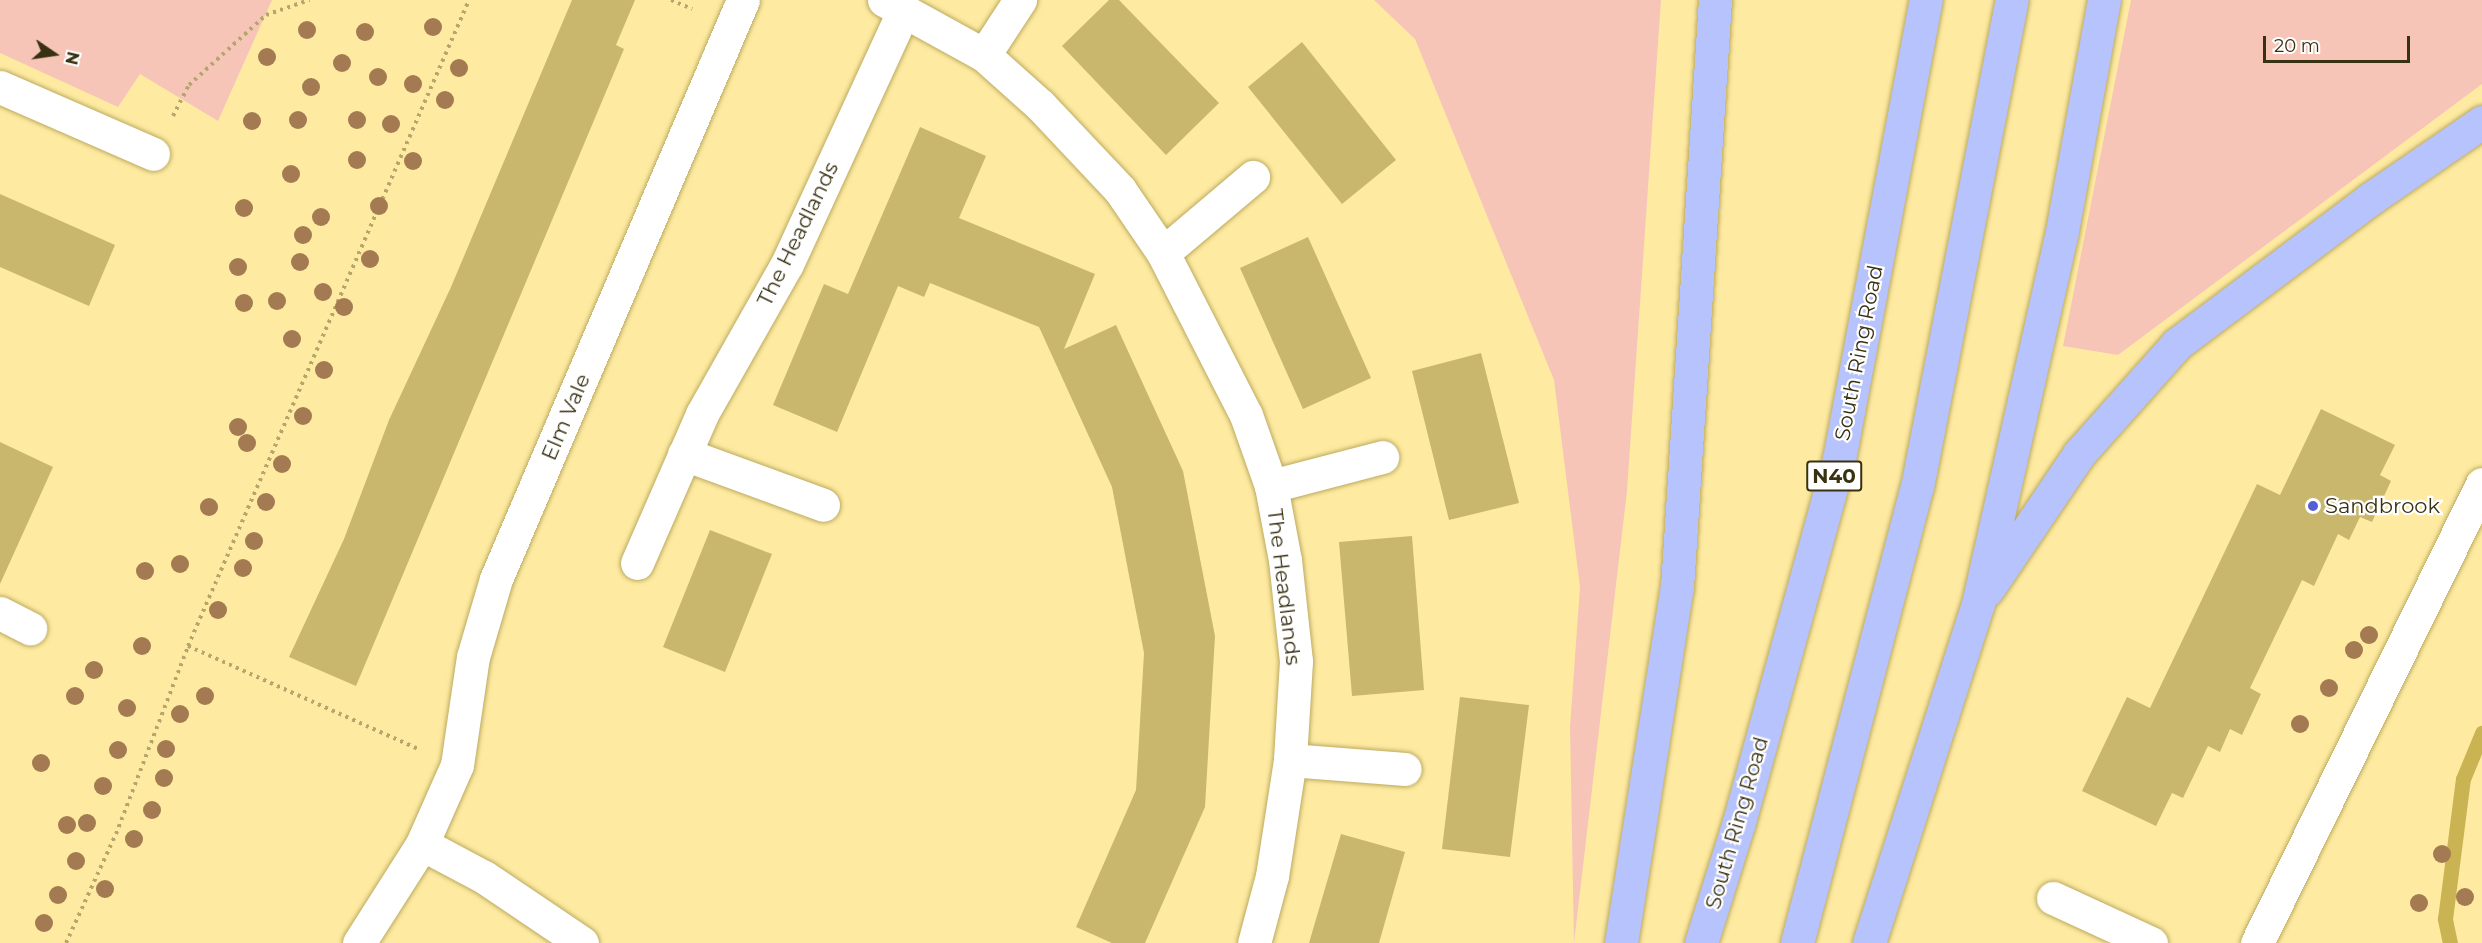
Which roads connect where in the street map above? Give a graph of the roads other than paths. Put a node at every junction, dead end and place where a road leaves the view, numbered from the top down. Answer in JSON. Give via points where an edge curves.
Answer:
{"nodes":[{"id":1,"x":743,"y":0,"type":"edge"},
{"id":2,"x":1020,"y":0,"type":"edge"},
{"id":3,"x":1715,"y":0,"type":"edge"},
{"id":4,"x":1926,"y":0,"type":"edge"},
{"id":5,"x":2012,"y":0,"type":"edge"},
{"id":6,"x":2104,"y":0,"type":"edge"},
{"id":7,"x":894,"y":5,"type":"edge"},
{"id":8,"x":984,"y":55,"type":"junction"},
{"id":9,"x":0,"y":87,"type":"edge"},
{"id":10,"x":2482,"y":122,"type":"edge"},
{"id":11,"x":153,"y":154,"type":"road end"},
{"id":12,"x":1253,"y":177,"type":"dead end"},
{"id":13,"x":1163,"y":253,"type":"junction"},
{"id":14,"x":684,"y":454,"type":"junction"},
{"id":15,"x":1382,"y":457,"type":"dead end"},
{"id":16,"x":2482,"y":484,"type":"edge"},
{"id":17,"x":1271,"y":486,"type":"junction"},
{"id":18,"x":823,"y":505,"type":"dead end"},
{"id":19,"x":637,"y":563,"type":"dead end"},
{"id":20,"x":1977,"y":604,"type":"junction"},
{"id":21,"x":0,"y":613,"type":"edge"},
{"id":22,"x":30,"y":628,"type":"dead end"},
{"id":23,"x":1290,"y":760,"type":"junction"},
{"id":24,"x":1404,"y":769,"type":"dead end"},
{"id":25,"x":422,"y":844,"type":"junction"},
{"id":26,"x":2053,"y":898,"type":"dead end"},
{"id":27,"x":359,"y":943,"type":"edge"},
{"id":28,"x":582,"y":943,"type":"edge"},
{"id":29,"x":1254,"y":943,"type":"edge"},
{"id":30,"x":1621,"y":943,"type":"edge"},
{"id":31,"x":1701,"y":943,"type":"edge"},
{"id":32,"x":1797,"y":943,"type":"edge"},
{"id":33,"x":1869,"y":943,"type":"edge"},
{"id":34,"x":2151,"y":943,"type":"edge"},
{"id":35,"x":2257,"y":943,"type":"edge"}],
"edges":[{"from":1,"to":25,"type":"street","name":"Elm Vale","via":[[496,579],[473,657],[457,765]]},
{"from":2,"to":8,"type":"street"},
{"from":3,"to":30,"type":"highway","via":[[1677,587]]},
{"from":4,"to":31,"type":"highway","name":"South Ring Road","number":"N40","via":[[1839,459],[1739,822]]},
{"from":5,"to":32,"type":"highway","via":[[1917,487]]},
{"from":6,"to":20,"type":"highway","via":[[2062,231]]},
{"from":7,"to":8,"type":"street","name":"The Headlands"},
{"from":7,"to":14,"type":"street","name":"The Headlands","via":[[787,264],[702,414]]},
{"from":8,"to":13,"type":"street","name":"The Headlands","via":[[1040,105],[1120,190]]},
{"from":9,"to":11,"type":"street"},
{"from":10,"to":20,"type":"highway","via":[[2370,199],[2177,344],[2079,454]]},
{"from":12,"to":13,"type":"street"},
{"from":13,"to":17,"type":"street","name":"The Headlands","via":[[1246,415]]},
{"from":14,"to":18,"type":"street"},
{"from":14,"to":19,"type":"street","name":"The Headlands"},
{"from":15,"to":17,"type":"street","name":"The Headlands"},
{"from":16,"to":35,"type":"street"},
{"from":17,"to":23,"type":"street","name":"The Headlands","via":[[1285,560],[1296,661]]},
{"from":20,"to":33,"type":"highway"},
{"from":21,"to":22,"type":"street"},
{"from":23,"to":24,"type":"street"},
{"from":23,"to":29,"type":"street","name":"The Headlands","via":[[1272,876]]},
{"from":25,"to":27,"type":"street","name":"Elm Vale"},
{"from":25,"to":28,"type":"street","via":[[484,877]]},
{"from":26,"to":34,"type":"street"}]}
